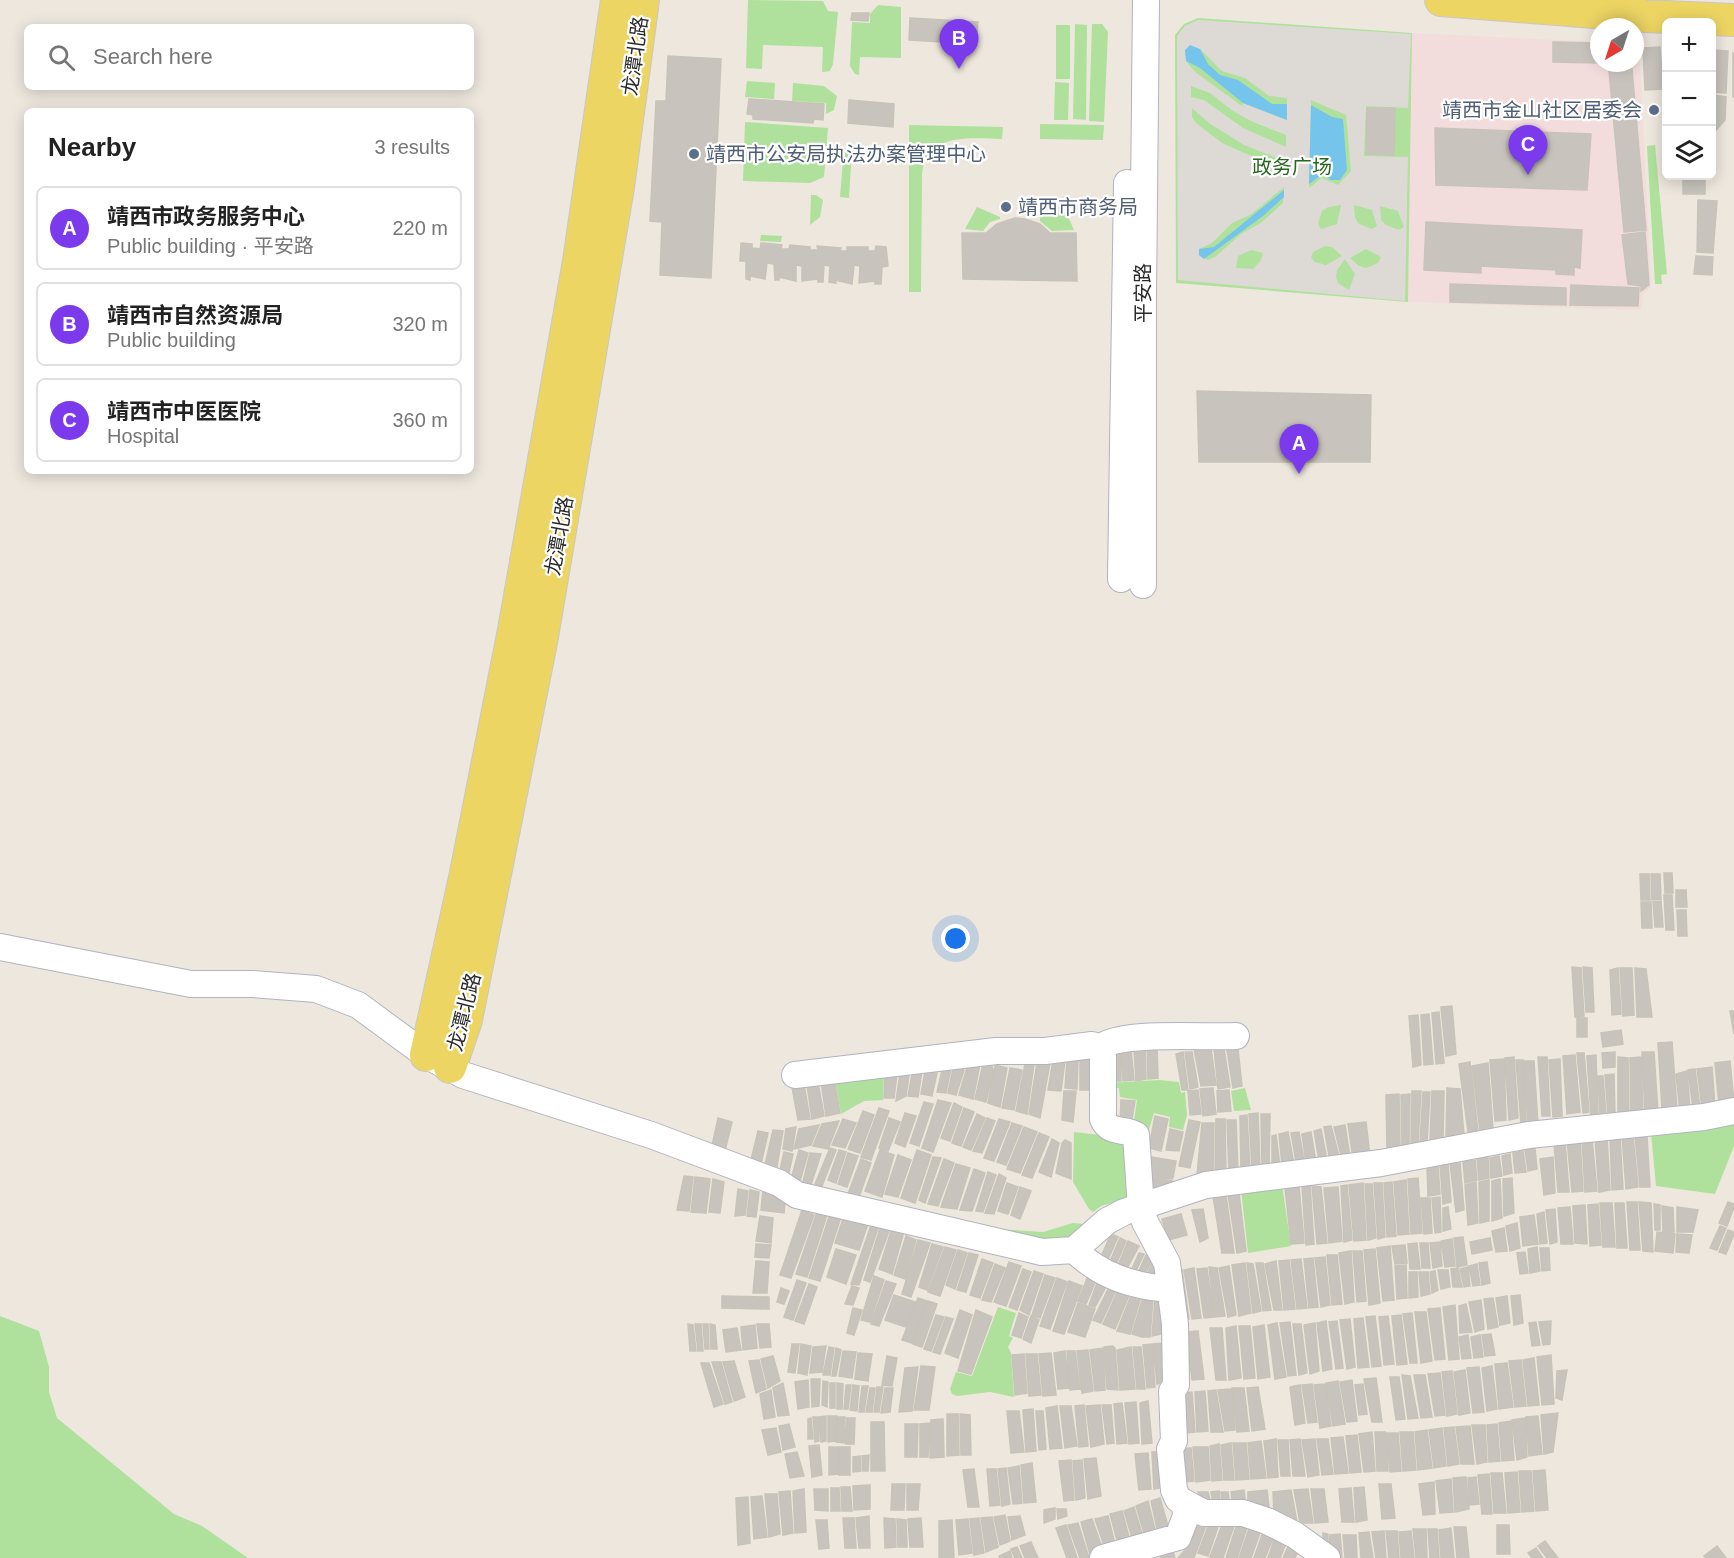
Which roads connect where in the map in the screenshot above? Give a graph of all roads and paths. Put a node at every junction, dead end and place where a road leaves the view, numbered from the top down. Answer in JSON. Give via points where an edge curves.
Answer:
{"nodes":[{"id":1,"x":617,"y":0,"type":"edge"},
{"id":2,"x":643,"y":0,"type":"edge"},
{"id":3,"x":1130,"y":0,"type":"edge"},
{"id":4,"x":1146,"y":0,"type":"edge"},
{"id":5,"x":1442,"y":0,"type":"edge"},
{"id":6,"x":1734,"y":20,"type":"edge"},
{"id":7,"x":0,"y":947,"type":"edge"},
{"id":8,"x":1236,"y":1036,"type":"dead end"},
{"id":9,"x":1100,"y":1048,"type":"junction"},
{"id":10,"x":438,"y":1061,"type":"junction"},
{"id":11,"x":795,"y":1075,"type":"dead end"},
{"id":12,"x":1734,"y":1111,"type":"edge"},
{"id":13,"x":1141,"y":1208,"type":"junction"},
{"id":14,"x":1074,"y":1251,"type":"junction"},
{"id":15,"x":1168,"y":1289,"type":"junction"},
{"id":16,"x":1185,"y":1504,"type":"junction"},
{"id":17,"x":1104,"y":1558,"type":"edge"},
{"id":18,"x":1327,"y":1558,"type":"edge"}],
"edges":[{"from":1,"to":10,"type":"main road","name":"龙潭北路","via":[[579,261],[514,630],[461,900]]},
{"from":2,"to":10,"type":"main road","name":"龙潭北路","via":[[614,209],[542,637],[465,1020]]},
{"from":3,"to":4,"type":"street","name":"平安路","via":[[1132,582],[1143,297]]},
{"from":5,"to":6,"type":"main road"},
{"from":7,"to":10,"type":"street","via":[[191,984],[316,989],[358,1005]]},
{"from":8,"to":9,"type":"street","via":[[1133,1037],[1107,1042]]},
{"from":9,"to":11,"type":"street","via":[[996,1051]]},
{"from":9,"to":13,"type":"street","via":[[1103,1119],[1111,1129],[1136,1135]]},
{"from":10,"to":14,"type":"street","via":[[483,1083],[651,1135],[779,1183],[797,1196],[1042,1252]]},
{"from":12,"to":13,"type":"street","via":[[1529,1136],[1381,1163],[1206,1185]]},
{"from":13,"to":14,"type":"street","via":[[1107,1221]]},
{"from":13,"to":15,"type":"street","via":[[1167,1263]]},
{"from":14,"to":15,"type":"street","via":[[1125,1282]]},
{"from":15,"to":16,"type":"street","via":[[1175,1324],[1176,1385],[1172,1392],[1174,1441],[1170,1449],[1174,1490]]},
{"from":16,"to":17,"type":"street","via":[[1186,1516],[1178,1537]]},
{"from":16,"to":18,"type":"street","via":[[1204,1513],[1253,1515],[1289,1531]]}]}
